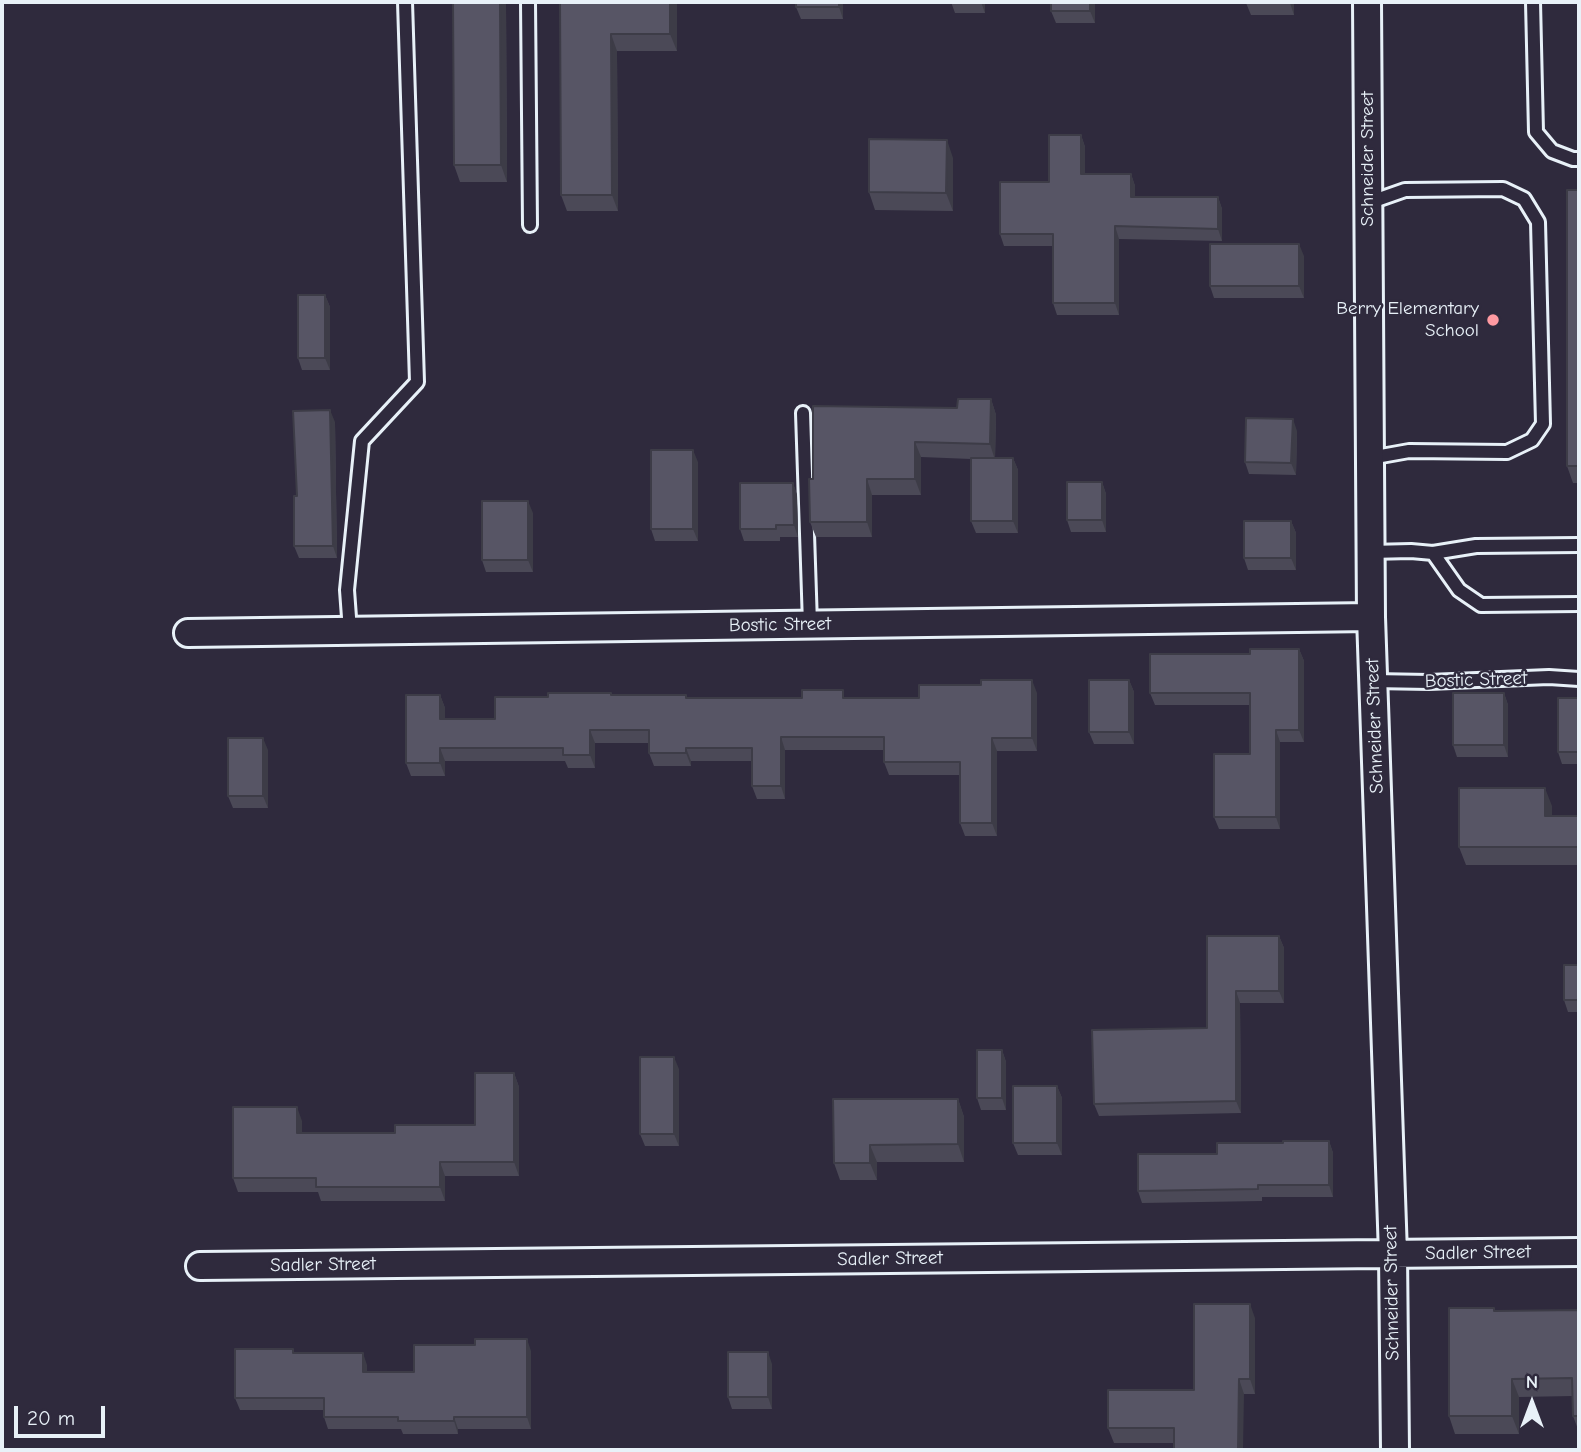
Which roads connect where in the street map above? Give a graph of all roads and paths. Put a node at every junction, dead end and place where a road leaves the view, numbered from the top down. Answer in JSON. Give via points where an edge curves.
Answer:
{"nodes":[{"id":1,"x":405,"y":2,"type":"edge"},
{"id":2,"x":528,"y":2,"type":"edge"},
{"id":3,"x":1367,"y":2,"type":"edge"},
{"id":4,"x":1533,"y":2,"type":"edge"},
{"id":5,"x":1579,"y":159,"type":"edge"},
{"id":6,"x":1368,"y":203,"type":"junction"},
{"id":7,"x":530,"y":225,"type":"dead end"},
{"id":8,"x":803,"y":413,"type":"dead end"},
{"id":9,"x":1370,"y":458,"type":"junction"},
{"id":10,"x":1579,"y":545,"type":"edge"},
{"id":11,"x":1370,"y":552,"type":"junction"},
{"id":12,"x":1433,"y":553,"type":"junction"},
{"id":13,"x":1579,"y":604,"type":"edge"},
{"id":14,"x":1371,"y":617,"type":"junction"},
{"id":15,"x":810,"y":624,"type":"junction"},
{"id":16,"x":350,"y":631,"type":"junction"},
{"id":17,"x":188,"y":633,"type":"dead end"},
{"id":18,"x":1579,"y":679,"type":"edge"},
{"id":19,"x":1373,"y":681,"type":"junction"},
{"id":20,"x":1579,"y":1252,"type":"edge"},
{"id":21,"x":1392,"y":1254,"type":"junction"},
{"id":22,"x":200,"y":1266,"type":"dead end"},
{"id":23,"x":1395,"y":1450,"type":"edge"}],
"edges":[{"from":1,"to":16,"type":"lane","via":[[417,382],[362,440],[347,590]]},
{"from":2,"to":7,"type":"lane"},
{"from":3,"to":6,"type":"street","name":"Schneider Street"},
{"from":4,"to":5,"type":"lane","via":[[1536,132],[1552,151]]},
{"from":6,"to":9,"type":"street","name":"Schneider Street"},
{"from":6,"to":9,"type":"lane","via":[[1405,190],[1503,189],[1524,199],[1538,222],[1543,424],[1532,440],[1507,452],[1409,451]]},
{"from":8,"to":15,"type":"lane"},
{"from":9,"to":11,"type":"street","name":"Schneider Street"},
{"from":10,"to":12,"type":"lane","via":[[1476,546]]},
{"from":11,"to":12,"type":"lane"},
{"from":11,"to":14,"type":"street","name":"Schneider Street"},
{"from":12,"to":13,"type":"lane","via":[[1459,590],[1481,605]]},
{"from":14,"to":15,"type":"street","name":"Bostic Street"},
{"from":14,"to":19,"type":"street","name":"Schneider Street"},
{"from":15,"to":16,"type":"street","name":"Bostic Street"},
{"from":16,"to":17,"type":"street","name":"Bostic Street"},
{"from":18,"to":19,"type":"lane","name":"Bostic Street"},
{"from":19,"to":21,"type":"street","name":"Schneider Street"},
{"from":20,"to":21,"type":"street","name":"Sadler Street"},
{"from":21,"to":22,"type":"street","name":"Sadler Street"},
{"from":21,"to":23,"type":"street","name":"Schneider Street"}]}
